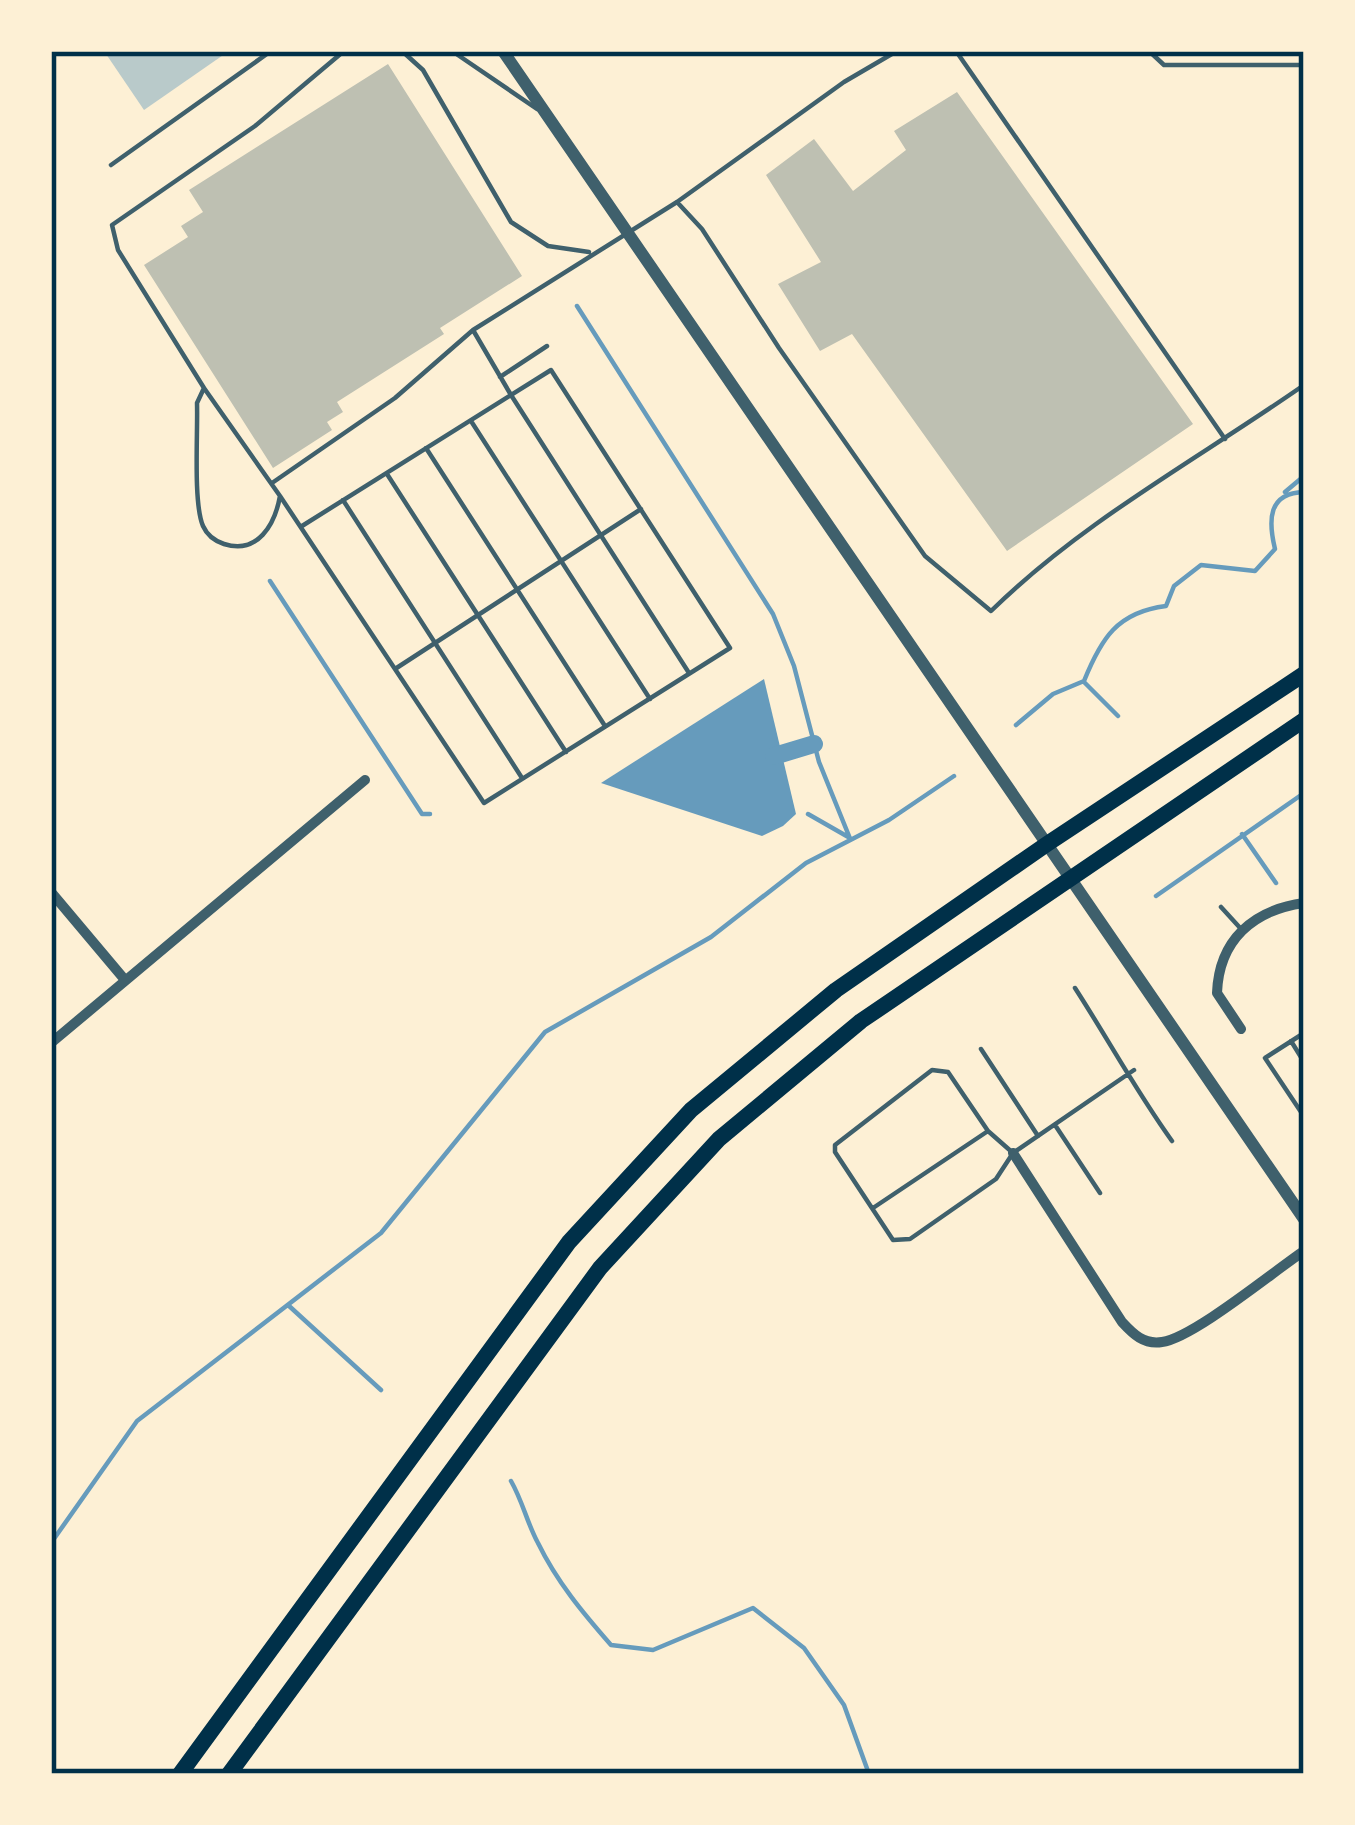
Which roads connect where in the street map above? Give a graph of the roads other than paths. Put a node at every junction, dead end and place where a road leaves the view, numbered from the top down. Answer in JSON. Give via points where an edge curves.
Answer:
{"nodes":[{"id":1,"x":271,"y":51,"type":"edge"},
{"id":2,"x":344,"y":51,"type":"edge"},
{"id":3,"x":402,"y":51,"type":"edge"},
{"id":4,"x":452,"y":51,"type":"edge"},
{"id":5,"x":503,"y":51,"type":"edge"},
{"id":6,"x":896,"y":51,"type":"edge"},
{"id":7,"x":956,"y":51,"type":"edge"},
{"id":8,"x":1149,"y":51,"type":"edge"},
{"id":9,"x":1304,"y":65,"type":"edge"},
{"id":10,"x":548,"y":117,"type":"junction"},
{"id":11,"x":111,"y":166,"type":"dead end"},
{"id":12,"x":677,"y":202,"type":"junction"},
{"id":13,"x":627,"y":233,"type":"junction"},
{"id":14,"x":595,"y":252,"type":"junction"},
{"id":15,"x":473,"y":330,"type":"junction"},
{"id":16,"x":547,"y":346,"type":"dead end"},
{"id":17,"x":500,"y":377,"type":"junction"},
{"id":18,"x":1304,"y":385,"type":"edge"},
{"id":19,"x":204,"y":388,"type":"junction"},
{"id":20,"x":511,"y":395,"type":"junction"},
{"id":21,"x":470,"y":421,"type":"junction"},
{"id":22,"x":1225,"y":439,"type":"junction"},
{"id":23,"x":426,"y":448,"type":"junction"},
{"id":24,"x":386,"y":473,"type":"junction"},
{"id":25,"x":272,"y":483,"type":"junction"},
{"id":26,"x":280,"y":496,"type":"junction"},
{"id":27,"x":344,"y":500,"type":"junction"},
{"id":28,"x":641,"y":509,"type":"junction"},
{"id":29,"x":302,"y":526,"type":"junction"},
{"id":30,"x":601,"y":535,"type":"junction"},
{"id":31,"x":561,"y":561,"type":"junction"},
{"id":32,"x":517,"y":590,"type":"junction"},
{"id":33,"x":477,"y":616,"type":"junction"},
{"id":34,"x":434,"y":643,"type":"junction"},
{"id":35,"x":395,"y":669,"type":"junction"},
{"id":36,"x":689,"y":674,"type":"junction"},
{"id":37,"x":1304,"y":674,"type":"edge"},
{"id":38,"x":650,"y":699,"type":"junction"},
{"id":39,"x":1304,"y":720,"type":"edge"},
{"id":40,"x":606,"y":726,"type":"junction"},
{"id":41,"x":566,"y":752,"type":"junction"},
{"id":42,"x":523,"y":779,"type":"junction"},
{"id":43,"x":365,"y":780,"type":"dead end"},
{"id":44,"x":1047,"y":844,"type":"junction"},
{"id":45,"x":1070,"y":876,"type":"junction"},
{"id":46,"x":51,"y":892,"type":"edge"},
{"id":47,"x":1304,"y":903,"type":"edge"},
{"id":48,"x":1222,"y":907,"type":"dead end"},
{"id":49,"x":1242,"y":930,"type":"junction"},
{"id":50,"x":125,"y":980,"type":"junction"},
{"id":51,"x":1075,"y":988,"type":"dead end"},
{"id":52,"x":1241,"y":1030,"type":"dead end"},
{"id":53,"x":1304,"y":1033,"type":"edge"},
{"id":54,"x":1291,"y":1041,"type":"junction"},
{"id":55,"x":51,"y":1043,"type":"edge"},
{"id":56,"x":982,"y":1048,"type":"dead end"},
{"id":57,"x":1304,"y":1062,"type":"edge"},
{"id":58,"x":1134,"y":1070,"type":"dead end"},
{"id":59,"x":1126,"y":1076,"type":"junction"},
{"id":60,"x":1301,"y":1112,"type":"edge"},
{"id":61,"x":1055,"y":1125,"type":"junction"},
{"id":62,"x":988,"y":1131,"type":"junction"},
{"id":63,"x":1038,"y":1136,"type":"junction"},
{"id":64,"x":1172,"y":1141,"type":"dead end"},
{"id":65,"x":1013,"y":1153,"type":"junction"},
{"id":66,"x":1100,"y":1192,"type":"dead end"},
{"id":67,"x":873,"y":1208,"type":"junction"},
{"id":68,"x":1304,"y":1219,"type":"edge"},
{"id":69,"x":1304,"y":1251,"type":"edge"},
{"id":70,"x":180,"y":1774,"type":"edge"},
{"id":71,"x":229,"y":1774,"type":"edge"}],
"edges":[{"from":1,"to":11,"type":"lane"},
{"from":2,"to":19,"type":"lane","via":[[255,126],[112,226],[118,250]]},
{"from":3,"to":14,"type":"lane","via":[[423,70],[511,222],[548,246]]},
{"from":4,"to":10,"type":"lane"},
{"from":5,"to":10,"type":"street"},
{"from":6,"to":12,"type":"lane"},
{"from":7,"to":22,"type":"lane"},
{"from":8,"to":9,"type":"lane","via":[[1164,65]]},
{"from":10,"to":13,"type":"street"},
{"from":12,"to":13,"type":"lane"},
{"from":12,"to":22,"type":"lane","via":[[925,556],[991,611],[1077,536]]},
{"from":13,"to":14,"type":"lane"},
{"from":13,"to":44,"type":"street"},
{"from":14,"to":15,"type":"lane"},
{"from":15,"to":17,"type":"lane"},
{"from":15,"to":25,"type":"lane","via":[[379,410]]},
{"from":16,"to":17,"type":"lane"},
{"from":17,"to":20,"type":"lane"},
{"from":18,"to":22,"type":"lane"},
{"from":19,"to":25,"type":"lane"},
{"from":19,"to":26,"type":"lane","via":[[196,403],[199,508],[208,534],[229,546],[252,543],[276,518]]},
{"from":20,"to":21,"type":"lane"},
{"from":20,"to":28,"type":"lane","via":[[551,370]]},
{"from":20,"to":30,"type":"lane"},
{"from":21,"to":23,"type":"lane"},
{"from":21,"to":31,"type":"lane"},
{"from":23,"to":24,"type":"lane"},
{"from":23,"to":32,"type":"lane"},
{"from":24,"to":27,"type":"lane"},
{"from":24,"to":33,"type":"lane"},
{"from":25,"to":26,"type":"lane"},
{"from":26,"to":29,"type":"lane"},
{"from":27,"to":29,"type":"lane"},
{"from":27,"to":34,"type":"lane"},
{"from":28,"to":30,"type":"lane"},
{"from":28,"to":36,"type":"lane","via":[[730,648]]},
{"from":29,"to":35,"type":"lane"},
{"from":30,"to":31,"type":"lane"},
{"from":30,"to":36,"type":"lane"},
{"from":31,"to":32,"type":"lane"},
{"from":31,"to":38,"type":"lane"},
{"from":32,"to":33,"type":"lane"},
{"from":32,"to":40,"type":"lane"},
{"from":33,"to":34,"type":"lane"},
{"from":33,"to":41,"type":"lane"},
{"from":34,"to":35,"type":"lane"},
{"from":34,"to":42,"type":"lane"},
{"from":35,"to":42,"type":"lane","via":[[484,803]]},
{"from":36,"to":38,"type":"lane"},
{"from":37,"to":44,"type":"highway"},
{"from":38,"to":40,"type":"lane"},
{"from":39,"to":45,"type":"highway"},
{"from":40,"to":41,"type":"lane"},
{"from":41,"to":42,"type":"lane"},
{"from":43,"to":50,"type":"street"},
{"from":44,"to":45,"type":"street"},
{"from":44,"to":70,"type":"highway","via":[[836,990],[648,1153],[496,1337]]},
{"from":45,"to":68,"type":"street"},
{"from":45,"to":71,"type":"highway","via":[[861,1021],[676,1181],[528,1362]]},
{"from":46,"to":50,"type":"street"},
{"from":47,"to":49,"type":"street"},
{"from":48,"to":49,"type":"lane"},
{"from":49,"to":52,"type":"street","via":[[1223,953],[1217,992]]},
{"from":50,"to":55,"type":"street"},
{"from":51,"to":59,"type":"lane"},
{"from":53,"to":54,"type":"lane"},
{"from":54,"to":57,"type":"lane"},
{"from":54,"to":60,"type":"lane","via":[[1265,1058]]},
{"from":56,"to":63,"type":"lane"},
{"from":58,"to":59,"type":"lane"},
{"from":59,"to":61,"type":"lane"},
{"from":59,"to":64,"type":"lane"},
{"from":61,"to":63,"type":"lane"},
{"from":61,"to":66,"type":"lane"},
{"from":62,"to":65,"type":"lane"},
{"from":62,"to":67,"type":"lane"},
{"from":62,"to":67,"type":"lane","via":[[948,1072],[932,1070],[835,1145]]},
{"from":63,"to":65,"type":"lane"},
{"from":65,"to":67,"type":"lane","via":[[996,1179],[910,1239],[893,1240]]},
{"from":65,"to":69,"type":"street","via":[[1122,1322],[1144,1341],[1189,1330]]}]}
